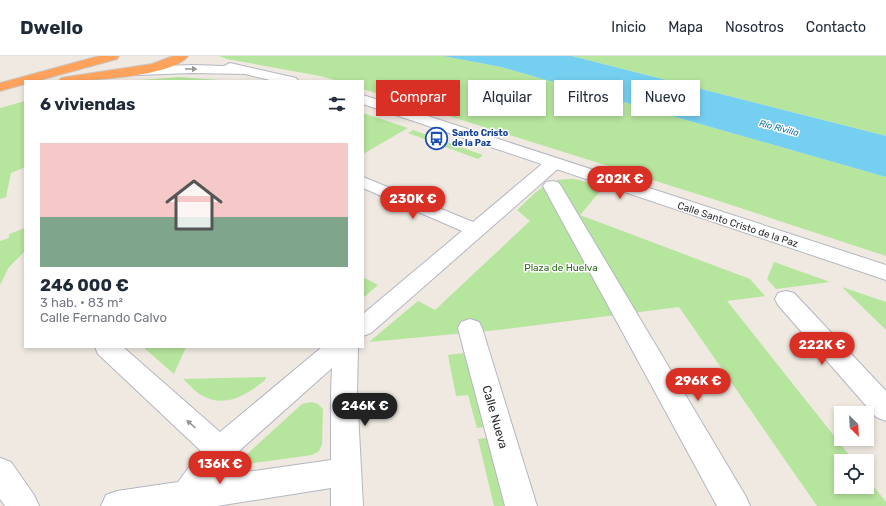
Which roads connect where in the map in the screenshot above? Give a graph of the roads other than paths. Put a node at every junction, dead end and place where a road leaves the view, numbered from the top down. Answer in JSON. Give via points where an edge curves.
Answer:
{"nodes":[{"id":1,"x":113,"y":56,"type":"edge"},
{"id":2,"x":150,"y":56,"type":"edge"},
{"id":3,"x":182,"y":56,"type":"edge"},
{"id":4,"x":194,"y":56,"type":"edge"},
{"id":5,"x":67,"y":60,"type":"edge"},
{"id":6,"x":138,"y":71,"type":"junction"},
{"id":7,"x":243,"y":71,"type":"junction"},
{"id":8,"x":93,"y":73,"type":"junction"},
{"id":9,"x":24,"y":80,"type":"edge"},
{"id":10,"x":25,"y":80,"type":"edge"},
{"id":11,"x":69,"y":80,"type":"edge"},
{"id":12,"x":73,"y":80,"type":"edge"},
{"id":13,"x":287,"y":80,"type":"edge"},
{"id":14,"x":0,"y":87,"type":"edge"},
{"id":15,"x":24,"y":93,"type":"edge"},
{"id":16,"x":364,"y":99,"type":"edge"},
{"id":17,"x":0,"y":100,"type":"edge"},
{"id":18,"x":554,"y":162,"type":"junction"},
{"id":19,"x":364,"y":182,"type":"edge"},
{"id":20,"x":552,"y":186,"type":"dead end"},
{"id":21,"x":476,"y":230,"type":"junction"},
{"id":22,"x":886,"y":273,"type":"edge"},
{"id":23,"x":786,"y":299,"type":"dead end"},
{"id":24,"x":364,"y":326,"type":"edge"},
{"id":25,"x":470,"y":328,"type":"dead end"},
{"id":26,"x":108,"y":348,"type":"edge"},
{"id":27,"x":339,"y":348,"type":"edge"},
{"id":28,"x":346,"y":348,"type":"edge"},
{"id":29,"x":886,"y":409,"type":"edge"},
{"id":30,"x":220,"y":450,"type":"junction"},
{"id":31,"x":0,"y":472,"type":"edge"},
{"id":32,"x":347,"y":472,"type":"junction"},
{"id":33,"x":186,"y":496,"type":"junction"},
{"id":34,"x":23,"y":506,"type":"edge"},
{"id":35,"x":117,"y":506,"type":"edge"},
{"id":36,"x":348,"y":506,"type":"edge"},
{"id":37,"x":521,"y":506,"type":"edge"},
{"id":38,"x":734,"y":506,"type":"edge"}],
"edges":[{"from":1,"to":5,"type":"highway"},
{"from":2,"to":8,"type":"highway"},
{"from":3,"to":6,"type":"highway","via":[[167,64]]},
{"from":4,"to":7,"type":"street"},
{"from":5,"to":8,"type":"highway"},
{"from":5,"to":10,"type":"highway","via":[[46,74]]},
{"from":6,"to":7,"type":"street","one_way":true},
{"from":6,"to":8,"type":"highway"},
{"from":6,"to":12,"type":"highway"},
{"from":7,"to":13,"type":"street"},
{"from":8,"to":11,"type":"highway"},
{"from":9,"to":14,"type":"highway"},
{"from":15,"to":17,"type":"highway"},
{"from":16,"to":18,"type":"street","name":"Calle Santo Cristo de la Paz"},
{"from":18,"to":21,"type":"street"},
{"from":18,"to":22,"type":"street","name":"Calle Santo Cristo de la Paz"},
{"from":19,"to":21,"type":"street"},
{"from":20,"to":38,"type":"street"},
{"from":21,"to":24,"type":"street"},
{"from":23,"to":29,"type":"street"},
{"from":25,"to":37,"type":"street","name":"Calle Nueva"},
{"from":30,"to":26,"type":"street","one_way":true},
{"from":27,"to":30,"type":"street"},
{"from":28,"to":32,"type":"street","via":[[344,393]]},
{"from":30,"to":33,"type":"street"},
{"from":31,"to":34,"type":"street"},
{"from":32,"to":33,"type":"street"},
{"from":32,"to":36,"type":"street"},
{"from":33,"to":35,"type":"street"}]}
